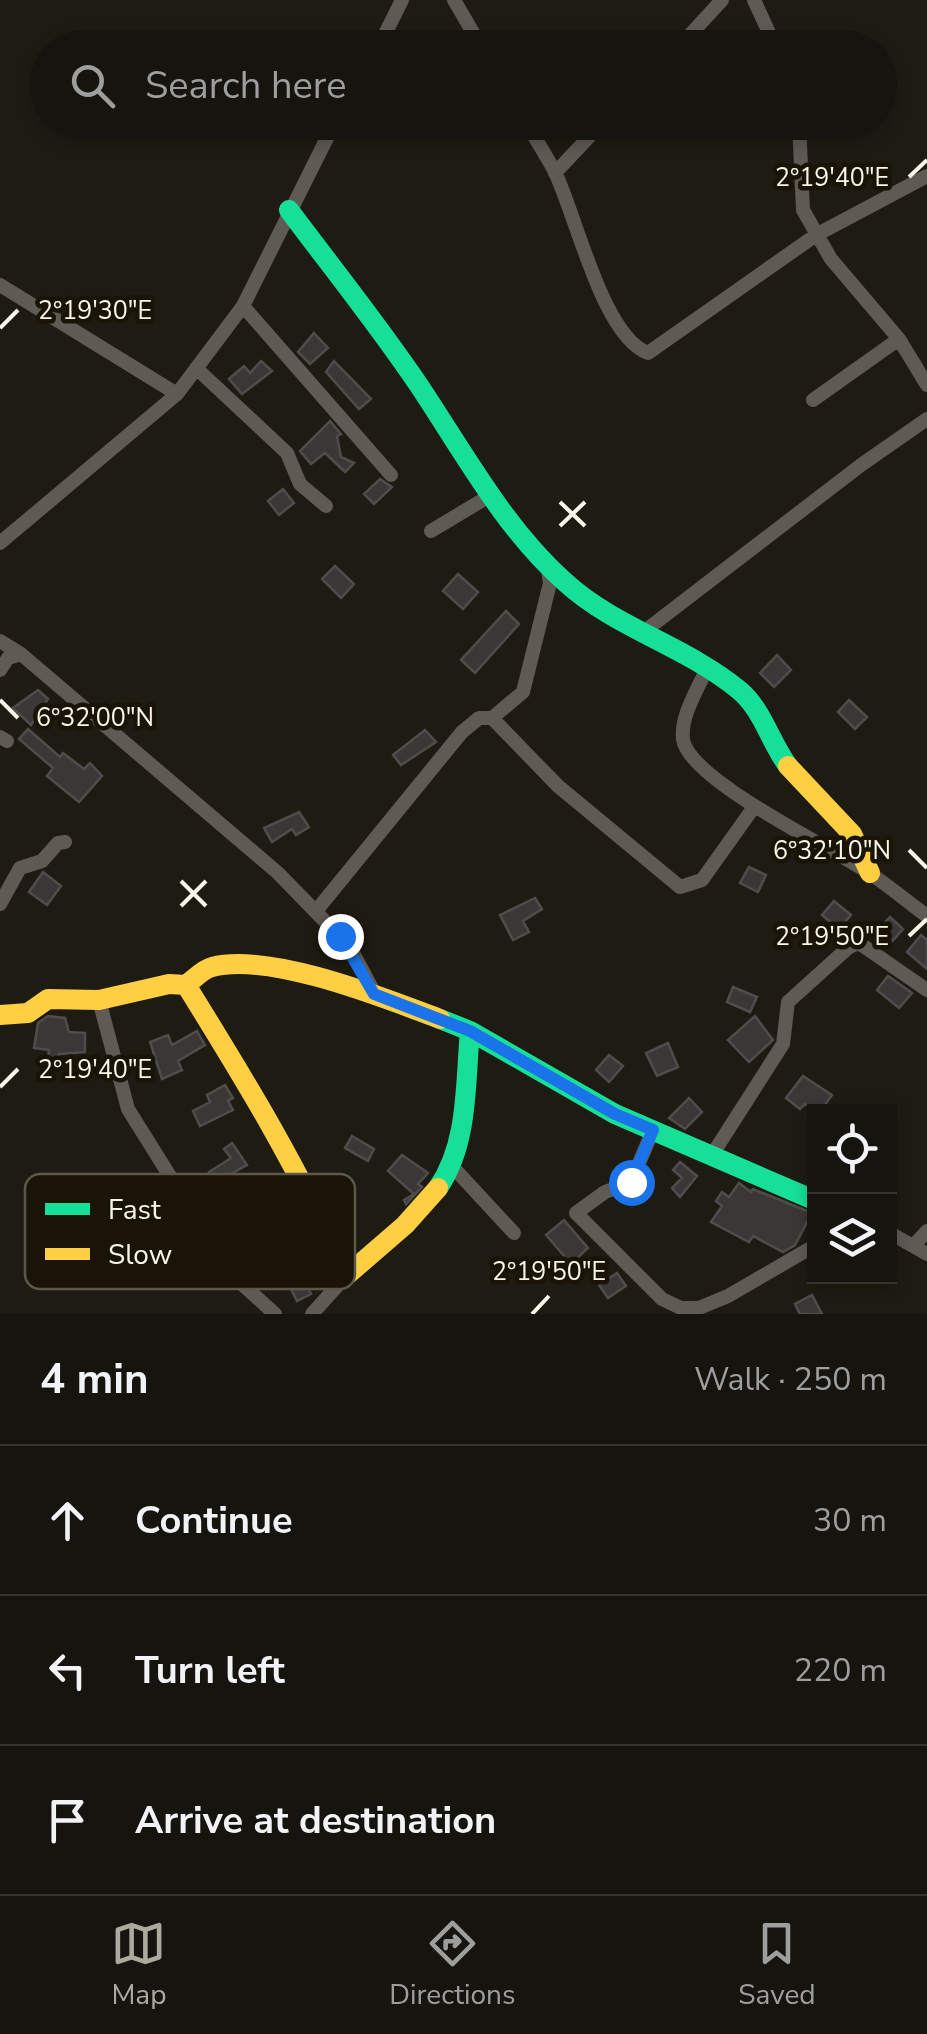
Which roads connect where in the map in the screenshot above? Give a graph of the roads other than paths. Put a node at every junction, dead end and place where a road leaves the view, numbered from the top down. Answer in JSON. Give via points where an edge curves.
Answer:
{"nodes":[{"id":1,"x":402,"y":0,"type":"edge"},
{"id":2,"x":454,"y":0,"type":"edge"},
{"id":3,"x":722,"y":0,"type":"edge"},
{"id":4,"x":754,"y":0,"type":"edge"},
{"id":5,"x":387,"y":30,"type":"edge"},
{"id":6,"x":472,"y":30,"type":"edge"},
{"id":7,"x":694,"y":30,"type":"edge"},
{"id":8,"x":768,"y":30,"type":"edge"},
{"id":9,"x":326,"y":140,"type":"edge"},
{"id":10,"x":536,"y":140,"type":"edge"},
{"id":11,"x":586,"y":140,"type":"edge"},
{"id":12,"x":799,"y":140,"type":"edge"},
{"id":13,"x":555,"y":173,"type":"junction"},
{"id":14,"x":927,"y":176,"type":"edge"},
{"id":15,"x":289,"y":210,"type":"junction"},
{"id":16,"x":816,"y":235,"type":"junction"},
{"id":17,"x":0,"y":285,"type":"edge"},
{"id":18,"x":243,"y":306,"type":"junction"},
{"id":19,"x":899,"y":339,"type":"junction"},
{"id":20,"x":196,"y":368,"type":"junction"},
{"id":21,"x":927,"y":386,"type":"edge"},
{"id":22,"x":177,"y":394,"type":"junction"},
{"id":23,"x":813,"y":400,"type":"dead end"},
{"id":24,"x":927,"y":419,"type":"edge"},
{"id":25,"x":391,"y":475,"type":"dead end"},
{"id":26,"x":491,"y":495,"type":"junction"},
{"id":27,"x":326,"y":506,"type":"dead end"},
{"id":28,"x":432,"y":531,"type":"dead end"},
{"id":29,"x":0,"y":543,"type":"edge"},
{"id":30,"x":547,"y":563,"type":"junction"},
{"id":31,"x":646,"y":630,"type":"junction"},
{"id":32,"x":0,"y":641,"type":"edge"},
{"id":33,"x":21,"y":654,"type":"junction"},
{"id":34,"x":708,"y":666,"type":"junction"},
{"id":35,"x":0,"y":670,"type":"edge"},
{"id":36,"x":492,"y":718,"type":"junction"},
{"id":37,"x":754,"y":807,"type":"junction"},
{"id":38,"x":65,"y":842,"type":"dead end"},
{"id":39,"x":870,"y":873,"type":"junction"},
{"id":40,"x":0,"y":904,"type":"edge"},
{"id":41,"x":316,"y":912,"type":"junction"},
{"id":42,"x":927,"y":916,"type":"edge"},
{"id":43,"x":186,"y":985,"type":"junction"},
{"id":44,"x":927,"y":990,"type":"edge"},
{"id":45,"x":374,"y":994,"type":"junction"},
{"id":46,"x":99,"y":1000,"type":"junction"},
{"id":47,"x":0,"y":1014,"type":"edge"},
{"id":48,"x":470,"y":1031,"type":"junction"},
{"id":49,"x":653,"y":1130,"type":"junction"},
{"id":50,"x":712,"y":1155,"type":"junction"},
{"id":51,"x":451,"y":1165,"type":"junction"},
{"id":52,"x":169,"y":1174,"type":"edge"},
{"id":53,"x":298,"y":1174,"type":"edge"},
{"id":54,"x":807,"y":1197,"type":"edge"},
{"id":55,"x":927,"y":1231,"type":"edge"},
{"id":56,"x":514,"y":1233,"type":"dead end"},
{"id":57,"x":897,"y":1237,"type":"edge"},
{"id":58,"x":921,"y":1249,"type":"edge"},
{"id":59,"x":807,"y":1251,"type":"edge"},
{"id":60,"x":355,"y":1268,"type":"edge"},
{"id":61,"x":248,"y":1289,"type":"edge"},
{"id":62,"x":334,"y":1289,"type":"edge"},
{"id":63,"x":275,"y":1314,"type":"edge"},
{"id":64,"x":312,"y":1314,"type":"edge"}],
"edges":[{"from":1,"to":5,"type":"street"},
{"from":2,"to":6,"type":"street"},
{"from":3,"to":7,"type":"street"},
{"from":4,"to":8,"type":"street"},
{"from":9,"to":15,"type":"street"},
{"from":10,"to":13,"type":"street"},
{"from":11,"to":13,"type":"street"},
{"from":12,"to":16,"type":"street","via":[[798,183]]},
{"from":13,"to":16,"type":"street","via":[[618,326],[648,353]]},
{"from":14,"to":16,"type":"street"},
{"from":15,"to":18,"type":"street"},
{"from":15,"to":26,"type":"street"},
{"from":16,"to":19,"type":"street"},
{"from":17,"to":22,"type":"street"},
{"from":18,"to":20,"type":"street"},
{"from":18,"to":25,"type":"street"},
{"from":19,"to":21,"type":"street"},
{"from":19,"to":23,"type":"street"},
{"from":20,"to":22,"type":"street"},
{"from":20,"to":27,"type":"street","via":[[288,452],[300,484]]},
{"from":22,"to":29,"type":"street"},
{"from":24,"to":31,"type":"street"},
{"from":26,"to":28,"type":"street"},
{"from":26,"to":30,"type":"street"},
{"from":30,"to":31,"type":"street","via":[[591,604]]},
{"from":30,"to":36,"type":"street","via":[[550,583],[522,692]]},
{"from":31,"to":34,"type":"street"},
{"from":32,"to":33,"type":"street"},
{"from":33,"to":35,"type":"street"},
{"from":33,"to":41,"type":"street"},
{"from":34,"to":37,"type":"street","via":[[686,716],[684,745]]},
{"from":34,"to":39,"type":"street","via":[[753,704],[785,762],[852,834]]},
{"from":36,"to":37,"type":"street","via":[[558,786],[680,888],[702,880]]},
{"from":36,"to":41,"type":"street","via":[[479,718],[462,732]]},
{"from":37,"to":39,"type":"street"},
{"from":38,"to":40,"type":"street","via":[[20,868]]},
{"from":39,"to":42,"type":"street"},
{"from":41,"to":45,"type":"street","via":[[350,946]]},
{"from":43,"to":45,"type":"street","via":[[210,967],[236,964],[283,968]]},
{"from":43,"to":46,"type":"street"},
{"from":43,"to":53,"type":"street"},
{"from":44,"to":50,"type":"street","via":[[870,948],[859,942],[849,947],[788,1002],[783,1044]]},
{"from":45,"to":48,"type":"street"},
{"from":46,"to":47,"type":"street","via":[[48,999],[28,1013]]},
{"from":46,"to":52,"type":"street","via":[[128,1108]]},
{"from":48,"to":49,"type":"street"},
{"from":48,"to":51,"type":"street"},
{"from":49,"to":50,"type":"street"},
{"from":49,"to":59,"type":"street","via":[[631,1182],[576,1212],[662,1299],[698,1308]]},
{"from":50,"to":54,"type":"street"},
{"from":51,"to":56,"type":"street"},
{"from":51,"to":60,"type":"street","via":[[412,1218]]},
{"from":55,"to":58,"type":"street"},
{"from":57,"to":58,"type":"street"},
{"from":61,"to":63,"type":"street"},
{"from":62,"to":64,"type":"street"}]}
